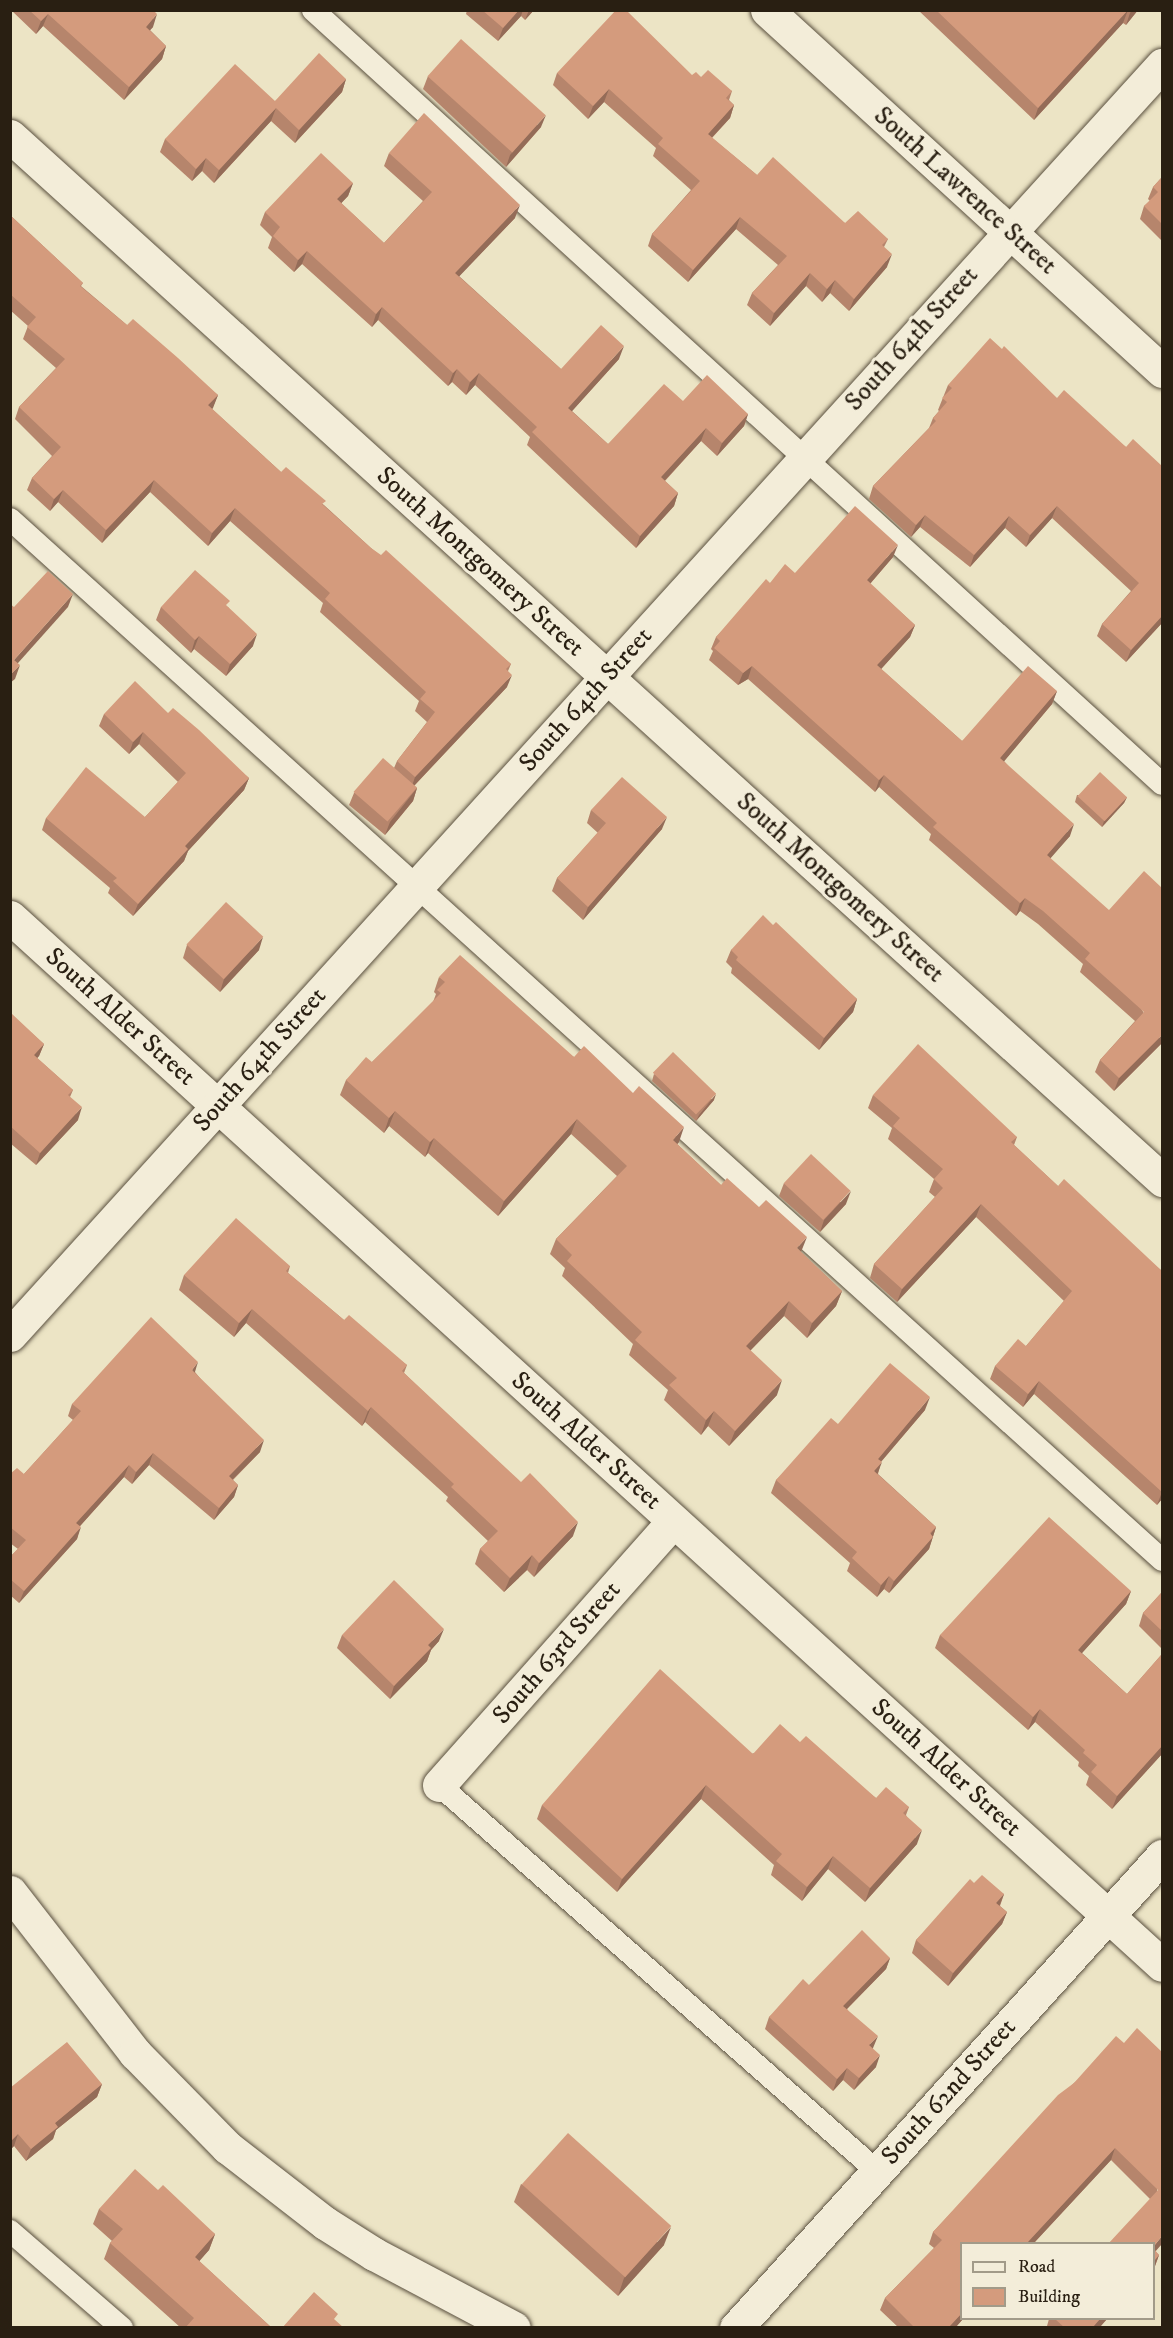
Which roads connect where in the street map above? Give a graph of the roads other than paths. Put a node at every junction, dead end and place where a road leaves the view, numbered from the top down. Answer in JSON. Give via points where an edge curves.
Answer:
{"nodes":[{"id":1,"x":313,"y":10,"type":"edge"},
{"id":2,"x":767,"y":10,"type":"edge"},
{"id":3,"x":1162,"y":65,"type":"edge"},
{"id":4,"x":10,"y":136,"type":"edge"},
{"id":5,"x":1010,"y":232,"type":"junction"},
{"id":6,"x":1162,"y":371,"type":"edge"},
{"id":7,"x":805,"y":458,"type":"junction"},
{"id":8,"x":10,"y":519,"type":"edge"},
{"id":9,"x":607,"y":677,"type":"junction"},
{"id":10,"x":1162,"y":784,"type":"edge"},
{"id":11,"x":416,"y":888,"type":"junction"},
{"id":12,"x":14,"y":926,"type":"edge"},
{"id":13,"x":218,"y":1106,"type":"junction"},
{"id":14,"x":1162,"y":1180,"type":"edge"},
{"id":15,"x":10,"y":1335,"type":"edge"},
{"id":16,"x":673,"y":1521,"type":"junction"},
{"id":17,"x":1162,"y":1560,"type":"edge"},
{"id":18,"x":439,"y":1785,"type":"joint"},
{"id":19,"x":1162,"y":1856,"type":"edge"},
{"id":20,"x":10,"y":1892,"type":"edge"},
{"id":21,"x":1109,"y":1916,"type":"junction"},
{"id":22,"x":1162,"y":1965,"type":"edge"},
{"id":23,"x":878,"y":2172,"type":"junction"},
{"id":24,"x":10,"y":2231,"type":"edge"},
{"id":25,"x":122,"y":2328,"type":"edge"},
{"id":26,"x":514,"y":2328,"type":"edge"},
{"id":27,"x":736,"y":2328,"type":"edge"}],
"edges":[{"from":1,"to":7,"type":"lane"},
{"from":2,"to":5,"type":"street","name":"South Lawrence Street"},
{"from":3,"to":5,"type":"street","name":"South 64th Street"},
{"from":4,"to":9,"type":"street","name":"South Montgomery Street"},
{"from":5,"to":6,"type":"street","name":"South Lawrence Street"},
{"from":5,"to":7,"type":"street","name":"South 64th Street"},
{"from":7,"to":9,"type":"street","name":"South 64th Street"},
{"from":7,"to":10,"type":"lane"},
{"from":8,"to":11,"type":"lane"},
{"from":9,"to":11,"type":"street","name":"South 64th Street"},
{"from":9,"to":14,"type":"street","name":"South Montgomery Street"},
{"from":11,"to":13,"type":"street","name":"South 64th Street"},
{"from":11,"to":17,"type":"lane"},
{"from":12,"to":13,"type":"street","name":"South Alder Street"},
{"from":13,"to":15,"type":"street","name":"South 64th Street"},
{"from":13,"to":16,"type":"street","name":"South Alder Street"},
{"from":16,"to":18,"type":"street","name":"South 63rd Street"},
{"from":16,"to":21,"type":"street","name":"South Alder Street"},
{"from":18,"to":23,"type":"lane"},
{"from":19,"to":21,"type":"street","name":"South 62nd Street"},
{"from":20,"to":26,"type":"street","via":[[135,2052],[227,2147],[325,2223],[374,2254]]},
{"from":21,"to":22,"type":"street","name":"South Alder Street"},
{"from":21,"to":23,"type":"street","name":"South 62nd Street"},
{"from":23,"to":27,"type":"street","name":"South 62nd Street"},
{"from":24,"to":25,"type":"lane"}]}
